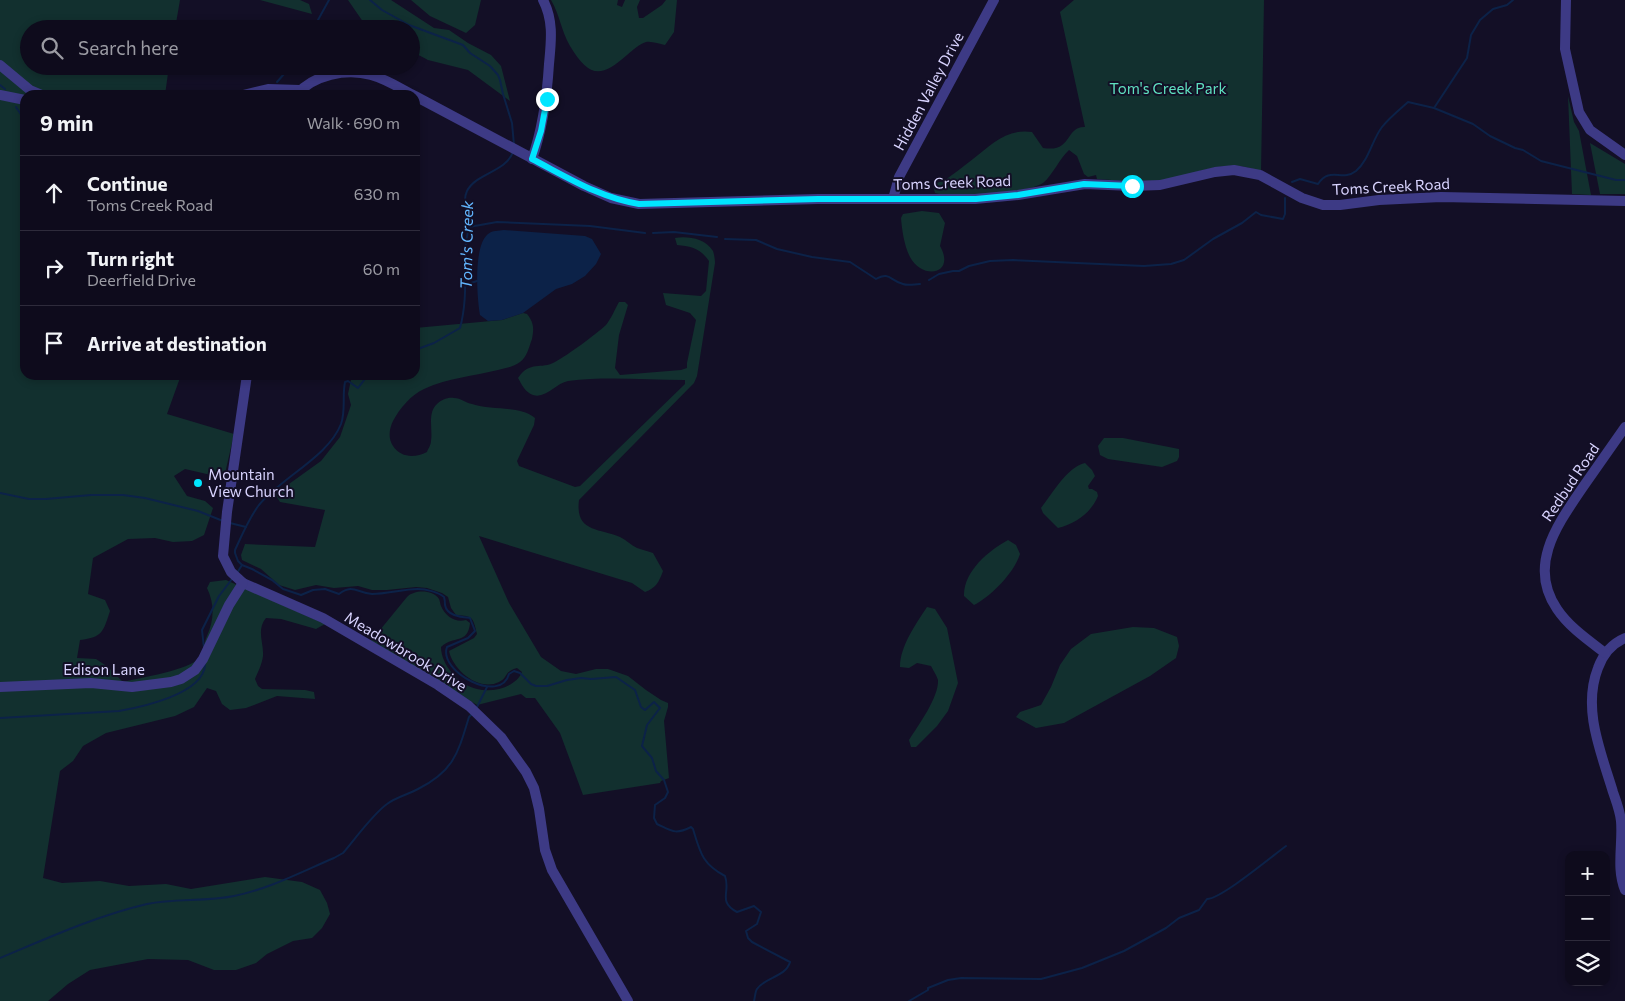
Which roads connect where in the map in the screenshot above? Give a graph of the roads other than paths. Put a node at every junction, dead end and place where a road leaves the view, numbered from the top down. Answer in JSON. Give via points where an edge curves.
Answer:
{"nodes":[{"id":1,"x":543,"y":0,"type":"edge"},
{"id":2,"x":994,"y":0,"type":"edge"},
{"id":3,"x":1566,"y":0,"type":"edge"},
{"id":4,"x":0,"y":65,"type":"edge"},
{"id":5,"x":332,"y":75,"type":"edge"},
{"id":6,"x":372,"y":75,"type":"edge"},
{"id":7,"x":30,"y":90,"type":"edge"},
{"id":8,"x":264,"y":90,"type":"edge"},
{"id":9,"x":278,"y":90,"type":"edge"},
{"id":10,"x":301,"y":90,"type":"edge"},
{"id":11,"x":402,"y":90,"type":"edge"},
{"id":12,"x":0,"y":95,"type":"edge"},
{"id":13,"x":20,"y":99,"type":"edge"},
{"id":14,"x":420,"y":99,"type":"edge"},
{"id":15,"x":1625,"y":156,"type":"edge"},
{"id":16,"x":532,"y":159,"type":"junction"},
{"id":17,"x":892,"y":199,"type":"junction"},
{"id":18,"x":1625,"y":201,"type":"edge"},
{"id":19,"x":246,"y":380,"type":"edge"},
{"id":20,"x":1625,"y":428,"type":"edge"},
{"id":21,"x":243,"y":584,"type":"junction"},
{"id":22,"x":1625,"y":638,"type":"edge"},
{"id":23,"x":1605,"y":653,"type":"junction"},
{"id":24,"x":0,"y":687,"type":"edge"},
{"id":25,"x":1622,"y":809,"type":"edge"},
{"id":26,"x":1625,"y":890,"type":"edge"},
{"id":27,"x":628,"y":1001,"type":"edge"}],
"edges":[{"from":1,"to":16,"type":"street","via":[[551,35],[546,110]]},
{"from":2,"to":17,"type":"street","name":"Hidden Valley Drive","via":[[898,177]]},
{"from":3,"to":15,"type":"street","via":[[1565,48],[1580,115],[1593,132]]},
{"from":4,"to":7,"type":"street"},
{"from":5,"to":10,"type":"street","name":"Toms Creek Road"},
{"from":6,"to":11,"type":"street","name":"Toms Creek Road"},
{"from":8,"to":9,"type":"street"},
{"from":12,"to":13,"type":"street"},
{"from":14,"to":16,"type":"street","name":"Toms Creek Road"},
{"from":16,"to":17,"type":"street","name":"Toms Creek Road","via":[[601,194],[639,204]]},
{"from":17,"to":18,"type":"street","name":"Toms Creek Road","via":[[986,198],[1084,184],[1151,186],[1234,170],[1260,175],[1302,198],[1323,205],[1441,197]]},
{"from":19,"to":21,"type":"street","name":"Meadowbrook Drive","via":[[227,512],[224,556],[230,572]]},
{"from":20,"to":23,"type":"street","name":"Redbud Road","via":[[1560,521],[1550,540],[1545,560],[1548,588],[1556,607],[1571,625]]},
{"from":21,"to":24,"type":"street","name":"Edison Lane","via":[[203,659],[181,679],[132,687],[91,683]]},
{"from":21,"to":27,"type":"street","name":"Meadowbrook Drive","via":[[323,618],[438,685],[469,706],[501,737],[534,788],[545,850],[552,870]]},
{"from":22,"to":23,"type":"street"},
{"from":23,"to":25,"type":"street","via":[[1592,687],[1592,715]]},
{"from":25,"to":26,"type":"street","via":[[1621,871]]}]}
